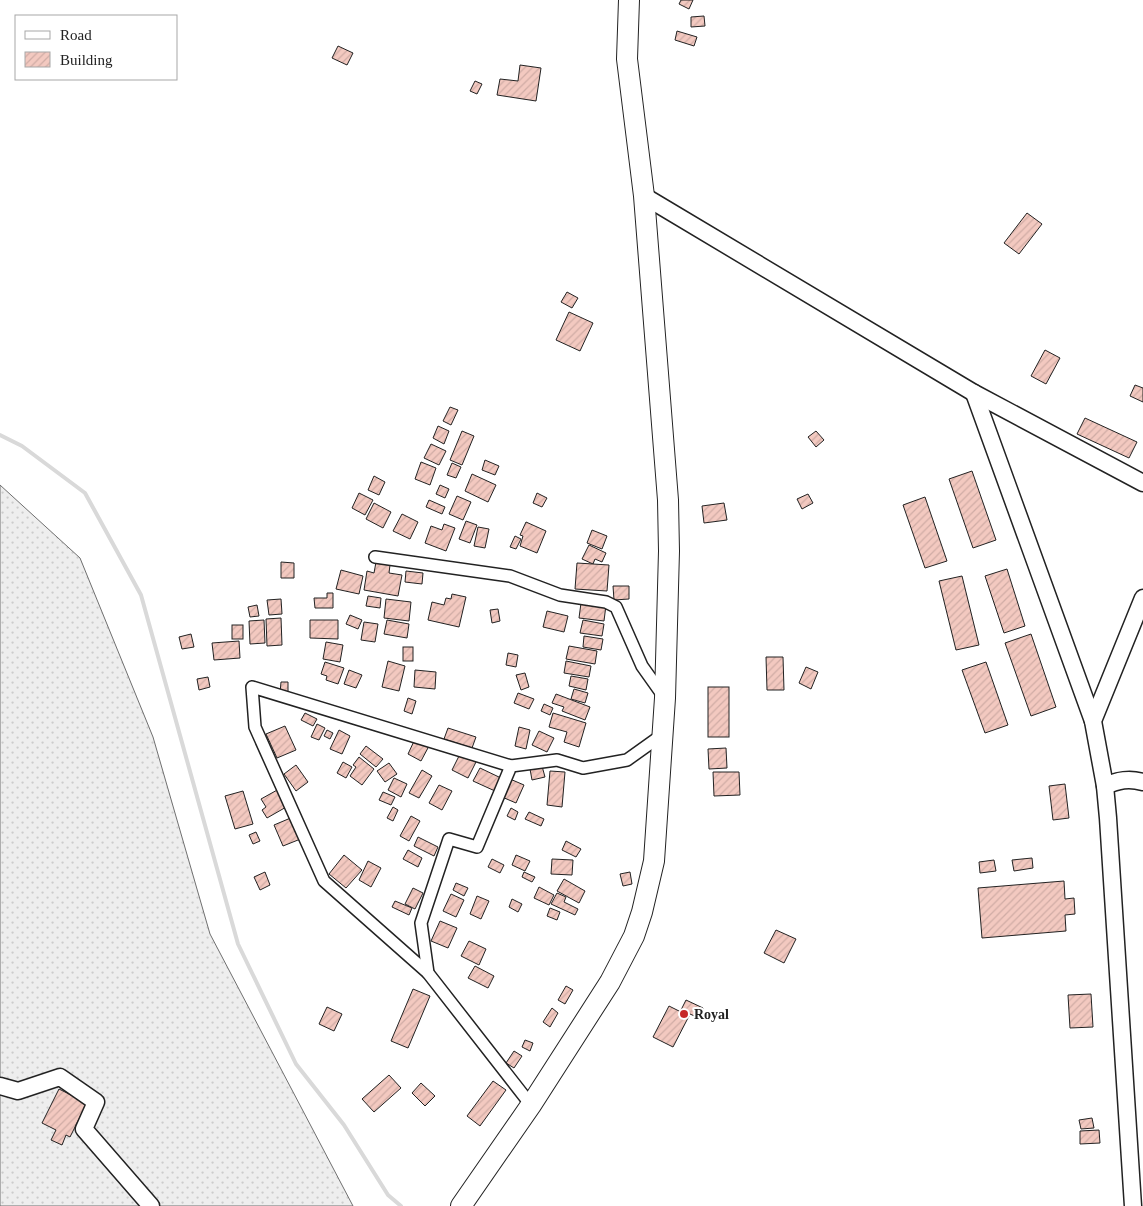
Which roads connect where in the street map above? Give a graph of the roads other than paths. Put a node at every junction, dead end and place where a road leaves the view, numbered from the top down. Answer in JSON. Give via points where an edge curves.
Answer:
{"nodes":[{"id":1,"x":629,"y":0,"type":"edge"},
{"id":2,"x":644,"y":196,"type":"junction"},
{"id":3,"x":974,"y":393,"type":"junction"},
{"id":4,"x":1143,"y":483,"type":"edge"},
{"id":5,"x":375,"y":557,"type":"dead end"},
{"id":6,"x":1143,"y":598,"type":"edge"},
{"id":7,"x":665,"y":698,"type":"junction"},
{"id":8,"x":1093,"y":721,"type":"junction"},
{"id":9,"x":662,"y":735,"type":"junction"},
{"id":10,"x":511,"y":766,"type":"junction"},
{"id":11,"x":1143,"y":782,"type":"edge"},
{"id":12,"x":1105,"y":786,"type":"junction"},
{"id":13,"x":428,"y":973,"type":"junction"},
{"id":14,"x":0,"y":1086,"type":"edge"},
{"id":15,"x":532,"y":1105,"type":"junction"},
{"id":16,"x":463,"y":1203,"type":"edge"},
{"id":17,"x":150,"y":1206,"type":"edge"},
{"id":18,"x":1133,"y":1206,"type":"edge"}],
"edges":[{"from":1,"to":2,"type":"highway","via":[[627,59]]},
{"from":2,"to":3,"type":"street"},
{"from":2,"to":7,"type":"highway","via":[[668,500]]},
{"from":3,"to":4,"type":"street"},
{"from":3,"to":8,"type":"street"},
{"from":5,"to":7,"type":"street","via":[[510,576],[560,596],[606,602],[616,607],[642,666]]},
{"from":6,"to":8,"type":"street"},
{"from":7,"to":9,"type":"highway"},
{"from":8,"to":12,"type":"street"},
{"from":9,"to":10,"type":"street","via":[[627,760],[583,768],[557,760]]},
{"from":9,"to":15,"type":"highway","via":[[654,861],[637,928],[610,982]]},
{"from":10,"to":13,"type":"street","via":[[477,847],[449,839],[421,923]]},
{"from":10,"to":13,"type":"street","via":[[252,687],[255,727],[324,881]]},
{"from":11,"to":12,"type":"street","via":[[1131,779]]},
{"from":12,"to":18,"type":"street"},
{"from":13,"to":15,"type":"street"},
{"from":14,"to":17,"type":"street","via":[[18,1092],[60,1077],[96,1102],[84,1128]]},
{"from":15,"to":16,"type":"highway"}]}
